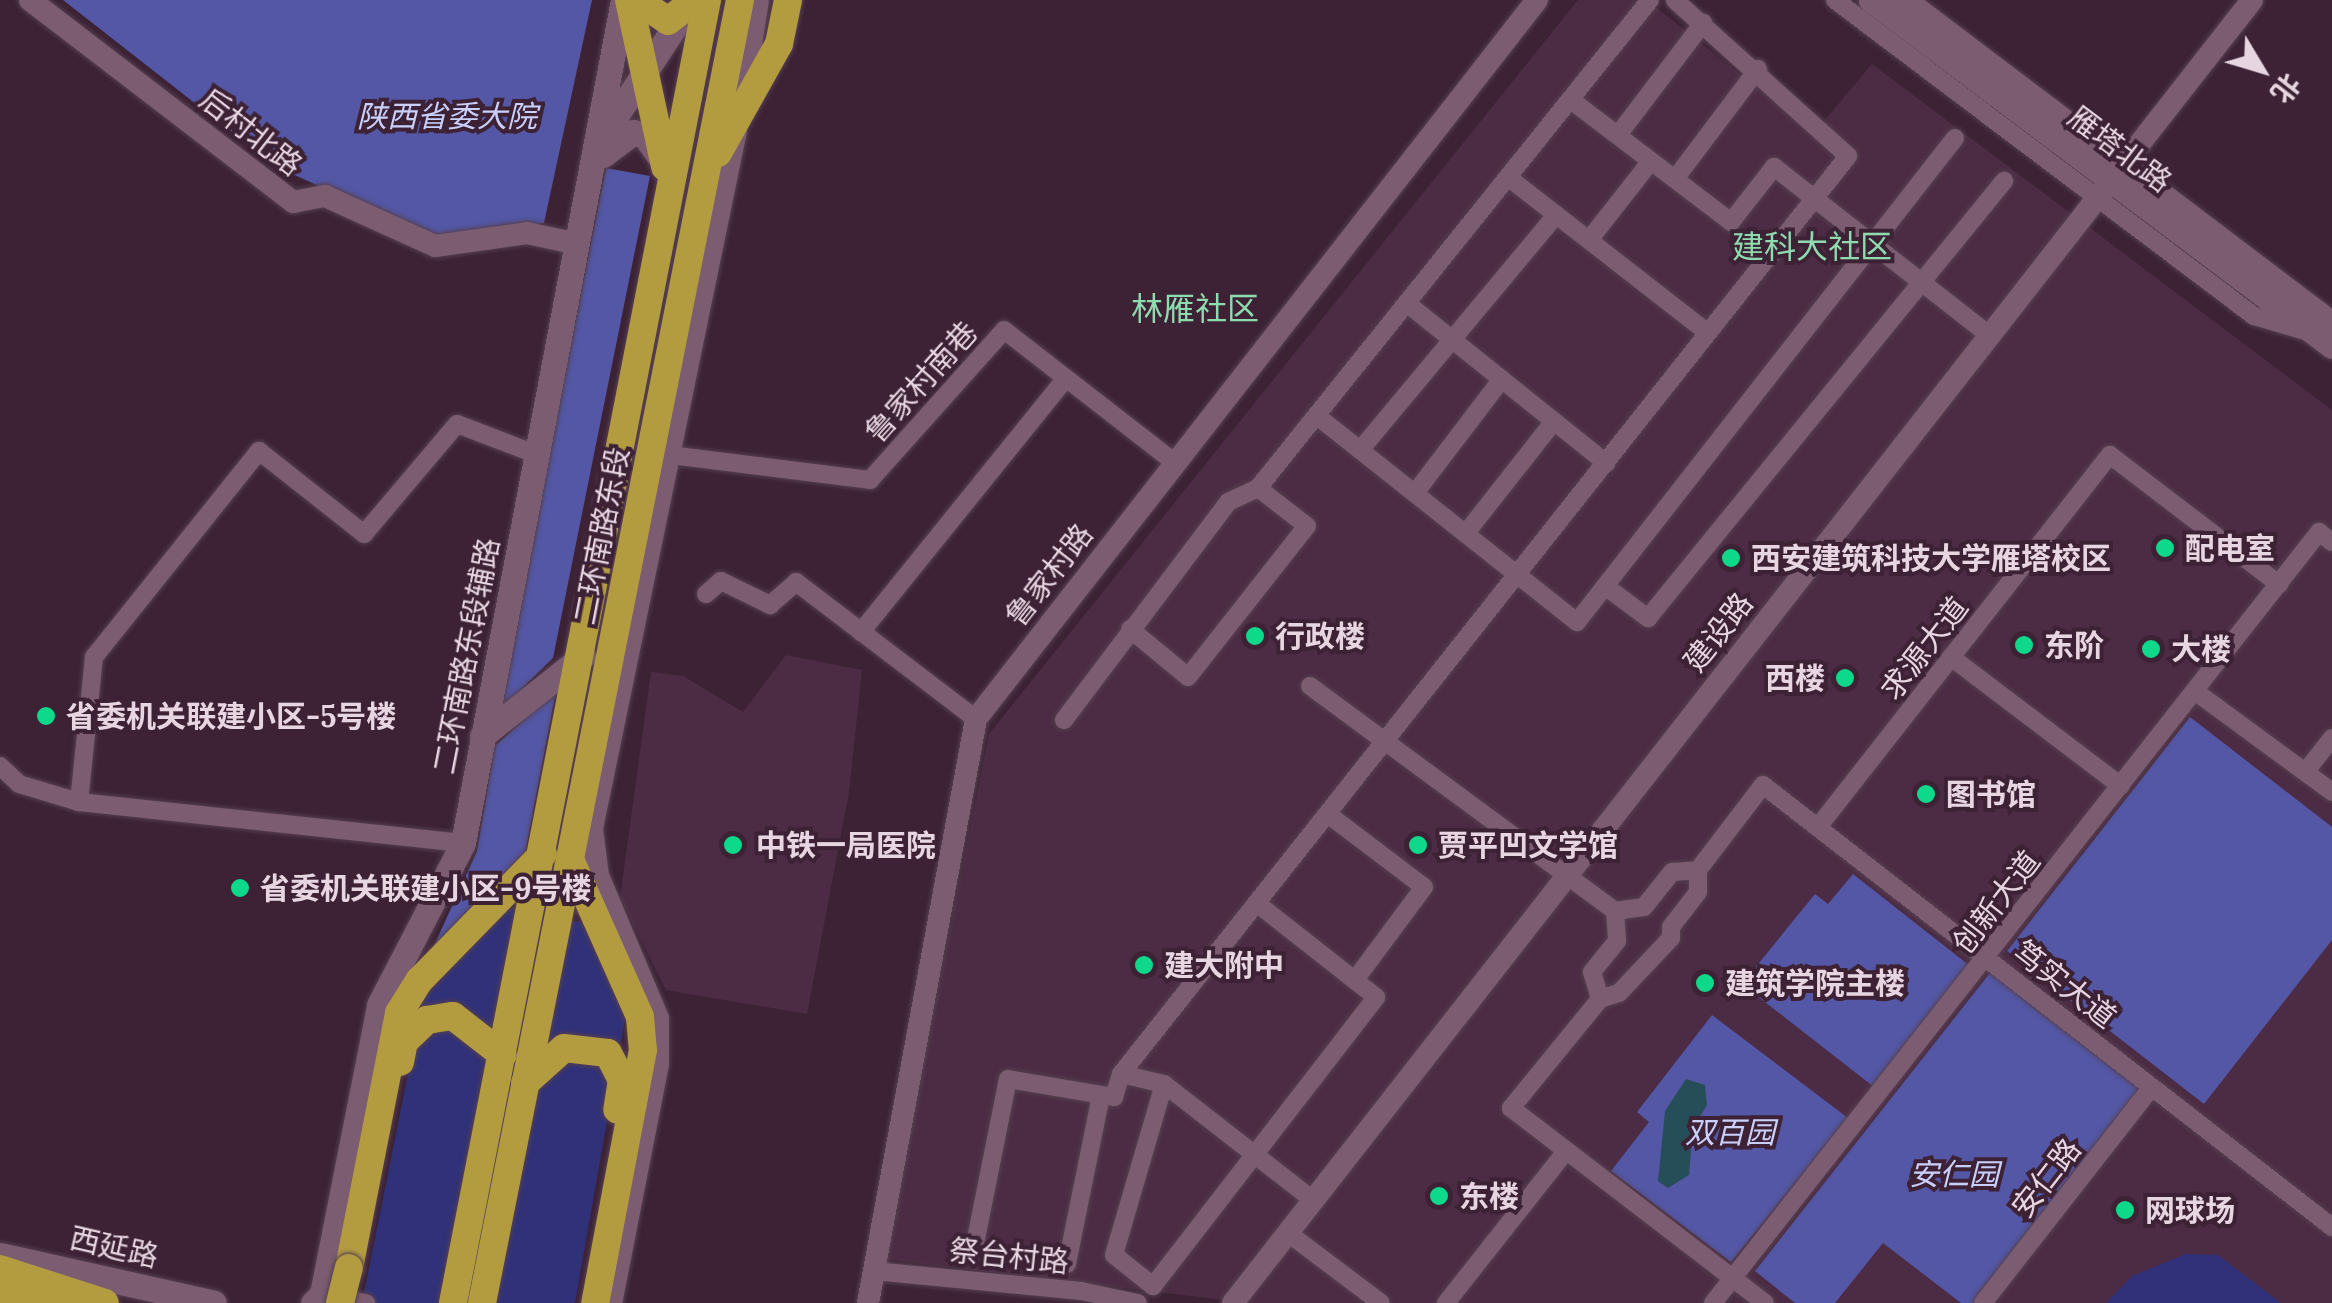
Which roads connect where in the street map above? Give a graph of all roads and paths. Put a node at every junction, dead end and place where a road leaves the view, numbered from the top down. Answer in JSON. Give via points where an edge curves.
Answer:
{"nodes":[{"id":1,"x":30,"y":0,"type":"edge"},
{"id":2,"x":626,"y":0,"type":"edge"},
{"id":3,"x":637,"y":0,"type":"edge"},
{"id":4,"x":756,"y":0,"type":"edge"},
{"id":5,"x":777,"y":0,"type":"edge"},
{"id":6,"x":788,"y":0,"type":"edge"},
{"id":7,"x":1537,"y":0,"type":"edge"},
{"id":8,"x":1650,"y":0,"type":"edge"},
{"id":9,"x":1675,"y":0,"type":"edge"},
{"id":10,"x":1835,"y":0,"type":"edge"},
{"id":11,"x":1871,"y":0,"type":"edge"},
{"id":12,"x":1904,"y":0,"type":"edge"},
{"id":13,"x":2252,"y":0,"type":"edge"},
{"id":14,"x":696,"y":2,"type":"edge"},
{"id":15,"x":743,"y":22,"type":"edge"},
{"id":16,"x":1703,"y":23,"type":"junction"},
{"id":17,"x":1758,"y":69,"type":"junction"},
{"id":18,"x":646,"y":75,"type":"junction"},
{"id":19,"x":1572,"y":100,"type":"junction"},
{"id":20,"x":735,"y":122,"type":"junction"},
{"id":21,"x":1618,"y":135,"type":"junction"},
{"id":22,"x":1954,"y":138,"type":"dead end"},
{"id":23,"x":600,"y":141,"type":"junction"},
{"id":24,"x":1651,"y":161,"type":"junction"},
{"id":25,"x":664,"y":165,"type":"junction"},
{"id":26,"x":594,"y":168,"type":"junction"},
{"id":27,"x":705,"y":176,"type":"junction"},
{"id":28,"x":1509,"y":178,"type":"junction"},
{"id":29,"x":1674,"y":179,"type":"junction"},
{"id":30,"x":2004,"y":181,"type":"dead end"},
{"id":31,"x":2107,"y":181,"type":"junction"},
{"id":32,"x":1814,"y":199,"type":"junction"},
{"id":33,"x":1556,"y":215,"type":"junction"},
{"id":34,"x":1589,"y":240,"type":"junction"},
{"id":35,"x":578,"y":244,"type":"junction"},
{"id":36,"x":1872,"y":244,"type":"junction"},
{"id":37,"x":660,"y":246,"type":"junction"},
{"id":38,"x":1922,"y":282,"type":"junction"},
{"id":39,"x":1409,"y":305,"type":"junction"},
{"id":40,"x":1708,"y":334,"type":"junction"},
{"id":41,"x":1988,"y":334,"type":"junction"},
{"id":42,"x":2327,"y":335,"type":"edge"},
{"id":43,"x":1451,"y":338,"type":"junction"},
{"id":44,"x":1066,"y":378,"type":"junction"},
{"id":45,"x":1502,"y":380,"type":"junction"},
{"id":46,"x":1317,"y":416,"type":"junction"},
{"id":47,"x":1554,"y":421,"type":"junction"},
{"id":48,"x":1361,"y":450,"type":"junction"},
{"id":49,"x":538,"y":455,"type":"junction"},
{"id":50,"x":670,"y":455,"type":"junction"},
{"id":51,"x":1174,"y":462,"type":"junction"},
{"id":52,"x":1606,"y":463,"type":"junction"},
{"id":53,"x":1258,"y":488,"type":"junction"},
{"id":54,"x":1415,"y":492,"type":"junction"},
{"id":55,"x":1466,"y":533,"type":"junction"},
{"id":56,"x":2326,"y":537,"type":"edge"},
{"id":57,"x":1518,"y":575,"type":"junction"},
{"id":58,"x":2279,"y":584,"type":"junction"},
{"id":59,"x":1606,"y":586,"type":"junction"},
{"id":60,"x":706,"y":594,"type":"dead end"},
{"id":61,"x":1130,"y":630,"type":"junction"},
{"id":62,"x":861,"y":632,"type":"junction"},
{"id":63,"x":583,"y":656,"type":"junction"},
{"id":64,"x":1951,"y":657,"type":"junction"},
{"id":65,"x":1310,"y":686,"type":"dead end"},
{"id":66,"x":2196,"y":692,"type":"junction"},
{"id":67,"x":976,"y":718,"type":"junction"},
{"id":68,"x":1064,"y":720,"type":"dead end"},
{"id":69,"x":482,"y":736,"type":"junction"},
{"id":70,"x":2332,"y":738,"type":"edge"},
{"id":71,"x":1385,"y":744,"type":"junction"},
{"id":72,"x":0,"y":766,"type":"edge"},
{"id":73,"x":2306,"y":771,"type":"junction"},
{"id":74,"x":2122,"y":786,"type":"junction"},
{"id":75,"x":585,"y":791,"type":"junction"},
{"id":76,"x":2332,"y":792,"type":"edge"},
{"id":77,"x":79,"y":802,"type":"junction"},
{"id":78,"x":1329,"y":815,"type":"junction"},
{"id":79,"x":590,"y":828,"type":"junction"},
{"id":80,"x":1818,"y":828,"type":"junction"},
{"id":81,"x":463,"y":843,"type":"junction"},
{"id":82,"x":543,"y":854,"type":"junction"},
{"id":83,"x":572,"y":864,"type":"junction"},
{"id":84,"x":1698,"y":870,"type":"junction"},
{"id":85,"x":1565,"y":877,"type":"junction"},
{"id":86,"x":1258,"y":904,"type":"junction"},
{"id":87,"x":1644,"y":907,"type":"junction"},
{"id":88,"x":1616,"y":911,"type":"junction"},
{"id":89,"x":1671,"y":927,"type":"junction"},
{"id":90,"x":1617,"y":940,"type":"junction"},
{"id":91,"x":1987,"y":958,"type":"junction"},
{"id":92,"x":1644,"y":960,"type":"junction"},
{"id":93,"x":1355,"y":980,"type":"junction"},
{"id":94,"x":1600,"y":998,"type":"junction"},
{"id":95,"x":504,"y":1054,"type":"junction"},
{"id":96,"x":1121,"y":1074,"type":"junction"},
{"id":97,"x":525,"y":1084,"type":"junction"},
{"id":98,"x":1164,"y":1084,"type":"junction"},
{"id":99,"x":2152,"y":1087,"type":"junction"},
{"id":100,"x":1101,"y":1095,"type":"junction"},
{"id":101,"x":1566,"y":1151,"type":"junction"},
{"id":102,"x":1255,"y":1155,"type":"junction"},
{"id":103,"x":1313,"y":1200,"type":"junction"},
{"id":104,"x":2332,"y":1227,"type":"edge"},
{"id":105,"x":1288,"y":1234,"type":"junction"},
{"id":106,"x":974,"y":1249,"type":"dead end"},
{"id":107,"x":0,"y":1255,"type":"edge"},
{"id":108,"x":1067,"y":1264,"type":"dead end"},
{"id":109,"x":0,"y":1269,"type":"edge"},
{"id":110,"x":874,"y":1271,"type":"junction"},
{"id":111,"x":1733,"y":1276,"type":"junction"},
{"id":112,"x":0,"y":1293,"type":"edge"},
{"id":113,"x":325,"y":1300,"type":"edge"},
{"id":114,"x":60,"y":1303,"type":"edge"},
{"id":115,"x":105,"y":1303,"type":"edge"},
{"id":116,"x":214,"y":1303,"type":"edge"},
{"id":117,"x":355,"y":1303,"type":"edge"},
{"id":118,"x":366,"y":1303,"type":"edge"},
{"id":119,"x":454,"y":1303,"type":"edge"},
{"id":120,"x":482,"y":1303,"type":"edge"},
{"id":121,"x":578,"y":1303,"type":"edge"},
{"id":122,"x":595,"y":1303,"type":"edge"},
{"id":123,"x":609,"y":1303,"type":"edge"},
{"id":124,"x":868,"y":1303,"type":"edge"},
{"id":125,"x":1138,"y":1303,"type":"edge"},
{"id":126,"x":1233,"y":1303,"type":"edge"},
{"id":127,"x":1381,"y":1303,"type":"edge"},
{"id":128,"x":1446,"y":1303,"type":"edge"},
{"id":129,"x":1712,"y":1303,"type":"edge"},
{"id":130,"x":1765,"y":1303,"type":"edge"},
{"id":131,"x":1983,"y":1303,"type":"edge"}],
"edges":[{"from":1,"to":35,"type":"street","name":"后村北路","via":[[293,202],[325,196],[435,246],[526,232]]},
{"from":2,"to":18,"type":"highway"},
{"from":2,"to":23,"type":"main road","name":"二环南路东段辅路"},
{"from":3,"to":14,"type":"highway","via":[[668,21]]},
{"from":4,"to":15,"type":"main road"},
{"from":5,"to":15,"type":"highway","name":"二环南路东段","via":[[770,34]]},
{"from":6,"to":20,"type":"highway","via":[[779,44]]},
{"from":7,"to":51,"type":"street","name":"鲁家村路"},
{"from":8,"to":19,"type":"street"},
{"from":9,"to":16,"type":"street"},
{"from":10,"to":31,"type":"street"},
{"from":11,"to":31,"type":"main road","name":"雁塔北路"},
{"from":12,"to":31,"type":"main road","name":"雁塔北路"},
{"from":13,"to":31,"type":"street","name":"建设路"},
{"from":14,"to":18,"type":"main road"},
{"from":14,"to":25,"type":"highway"},
{"from":14,"to":37,"type":"highway"},
{"from":15,"to":20,"type":"main road"},
{"from":15,"to":27,"type":"highway","name":"二环南路东段"},
{"from":16,"to":17,"type":"street"},
{"from":16,"to":21,"type":"street"},
{"from":17,"to":29,"type":"street"},
{"from":17,"to":32,"type":"street","via":[[1848,156]]},
{"from":18,"to":23,"type":"main road"},
{"from":18,"to":25,"type":"highway"},
{"from":19,"to":21,"type":"street"},
{"from":19,"to":28,"type":"street"},
{"from":20,"to":27,"type":"highway"},
{"from":20,"to":50,"type":"main road"},
{"from":21,"to":24,"type":"street"},
{"from":22,"to":36,"type":"street"},
{"from":23,"to":26,"type":"main road","name":"二环南路东段辅路"},
{"from":24,"to":29,"type":"street"},
{"from":24,"to":34,"type":"street"},
{"from":25,"to":26,"type":"main road","via":[[646,136],[633,132]]},
{"from":25,"to":37,"type":"highway","via":[[656,212]]},
{"from":26,"to":35,"type":"main road","name":"二环南路东段辅路"},
{"from":27,"to":75,"type":"highway","name":"二环南路东段"},
{"from":28,"to":33,"type":"street"},
{"from":28,"to":39,"type":"street"},
{"from":29,"to":32,"type":"street","via":[[1731,222],[1774,168]]},
{"from":30,"to":38,"type":"street"},
{"from":31,"to":41,"type":"street","name":"建设路"},
{"from":31,"to":42,"type":"main road","name":"雁塔北路"},
{"from":32,"to":36,"type":"street"},
{"from":32,"to":40,"type":"street"},
{"from":33,"to":34,"type":"street"},
{"from":33,"to":43,"type":"street"},
{"from":34,"to":40,"type":"street"},
{"from":35,"to":49,"type":"main road","name":"二环南路东段辅路"},
{"from":36,"to":38,"type":"street"},
{"from":36,"to":59,"type":"street"},
{"from":37,"to":63,"type":"highway"},
{"from":38,"to":41,"type":"street"},
{"from":38,"to":59,"type":"street","via":[[1648,618]]},
{"from":39,"to":43,"type":"street"},
{"from":39,"to":46,"type":"street"},
{"from":40,"to":52,"type":"street"},
{"from":41,"to":85,"type":"street","name":"建设路"},
{"from":43,"to":45,"type":"street"},
{"from":43,"to":48,"type":"street"},
{"from":44,"to":50,"type":"street","name":"鲁家村南巷","via":[[1004,330],[870,480]]},
{"from":44,"to":51,"type":"street","name":"鲁家村南巷"},
{"from":44,"to":62,"type":"street"},
{"from":45,"to":47,"type":"street"},
{"from":45,"to":54,"type":"street"},
{"from":46,"to":48,"type":"street"},
{"from":46,"to":53,"type":"street"},
{"from":47,"to":52,"type":"street"},
{"from":47,"to":55,"type":"street"},
{"from":48,"to":54,"type":"street"},
{"from":49,"to":69,"type":"main road","name":"二环南路东段辅路"},
{"from":49,"to":77,"type":"street","via":[[457,424],[364,534],[260,451],[94,657]]},
{"from":50,"to":79,"type":"main road"},
{"from":51,"to":67,"type":"street","name":"鲁家村路"},
{"from":52,"to":57,"type":"street"},
{"from":53,"to":61,"type":"street","via":[[1228,502]]},
{"from":53,"to":61,"type":"street","via":[[1307,526],[1188,677]]},
{"from":54,"to":55,"type":"street"},
{"from":55,"to":57,"type":"street"},
{"from":56,"to":58,"type":"street","name":"创新大道"},
{"from":57,"to":59,"type":"street","via":[[1578,622]]},
{"from":57,"to":71,"type":"street"},
{"from":58,"to":64,"type":"street","name":"求源大道","via":[[2110,455]]},
{"from":58,"to":66,"type":"street","name":"创新大道"},
{"from":60,"to":62,"type":"street","via":[[721,581],[770,605],[796,582]]},
{"from":61,"to":68,"type":"street"},
{"from":62,"to":67,"type":"street"},
{"from":63,"to":69,"type":"main road"},
{"from":63,"to":82,"type":"highway"},
{"from":64,"to":74,"type":"street"},
{"from":64,"to":80,"type":"street","name":"求源大道"},
{"from":65,"to":71,"type":"street"},
{"from":66,"to":73,"type":"street"},
{"from":66,"to":74,"type":"street","name":"创新大道"},
{"from":67,"to":110,"type":"street","name":"鲁家村路"},
{"from":69,"to":81,"type":"main road","name":"二环南路东段辅路"},
{"from":70,"to":73,"type":"street"},
{"from":71,"to":78,"type":"street"},
{"from":71,"to":85,"type":"street"},
{"from":72,"to":77,"type":"street","via":[[18,784]]},
{"from":73,"to":76,"type":"street"},
{"from":74,"to":91,"type":"street","name":"创新大道"},
{"from":75,"to":79,"type":"main road"},
{"from":75,"to":83,"type":"highway","name":"二环南路东段"},
{"from":77,"to":81,"type":"street"},
{"from":78,"to":86,"type":"street"},
{"from":78,"to":93,"type":"street","via":[[1424,887]]},
{"from":79,"to":123,"type":"main road","via":[[596,876],[656,1018],[656,1063]]},
{"from":80,"to":84,"type":"street","name":"笃实大道","via":[[1763,785]]},
{"from":80,"to":91,"type":"street","name":"笃实大道"},
{"from":81,"to":113,"type":"main road","name":"二环南路东段辅路","via":[[379,1005]]},
{"from":82,"to":95,"type":"highway"},
{"from":82,"to":113,"type":"highway","bridge":true,"via":[[420,980],[398,1013]]},
{"from":83,"to":97,"type":"highway","name":"二环南路东段"},
{"from":83,"to":122,"type":"highway","via":[[640,1017],[643,1050]]},
{"from":84,"to":87,"type":"street","via":[[1672,872]]},
{"from":84,"to":89,"type":"street","via":[[1698,892]]},
{"from":85,"to":88,"type":"street"},
{"from":85,"to":103,"type":"street","name":"建设路"},
{"from":86,"to":93,"type":"street"},
{"from":86,"to":96,"type":"street"},
{"from":87,"to":88,"type":"street"},
{"from":87,"to":89,"type":"street"},
{"from":88,"to":90,"type":"street"},
{"from":89,"to":92,"type":"street","via":[[1656,958]]},
{"from":90,"to":92,"type":"street"},
{"from":90,"to":94,"type":"street","via":[[1592,972]]},
{"from":91,"to":99,"type":"street","name":"笃实大道"},
{"from":91,"to":111,"type":"street","name":"创新大道"},
{"from":92,"to":94,"type":"street","via":[[1619,993]]},
{"from":93,"to":102,"type":"street","via":[[1376,997]]},
{"from":94,"to":101,"type":"street","via":[[1511,1108]]},
{"from":95,"to":117,"type":"highway","via":[[453,1016],[428,1020],[404,1042]]},
{"from":95,"to":119,"type":"highway"},
{"from":96,"to":98,"type":"street"},
{"from":96,"to":100,"type":"street","via":[[1114,1098]]},
{"from":97,"to":120,"type":"highway","name":"二环南路东段"},
{"from":97,"to":121,"type":"highway","via":[[564,1048],[608,1053],[622,1080]]},
{"from":98,"to":102,"type":"street"},
{"from":98,"to":102,"type":"street","via":[[1114,1255],[1153,1286]]},
{"from":99,"to":104,"type":"street","name":"笃实大道"},
{"from":99,"to":131,"type":"street","name":"安仁路"},
{"from":100,"to":106,"type":"street","via":[[1008,1080]]},
{"from":100,"to":108,"type":"street"},
{"from":101,"to":111,"type":"street"},
{"from":101,"to":128,"type":"street"},
{"from":102,"to":103,"type":"street"},
{"from":103,"to":105,"type":"street","name":"建设路"},
{"from":105,"to":126,"type":"street","name":"建设路"},
{"from":105,"to":127,"type":"street"},
{"from":107,"to":116,"type":"main road","name":"西延路"},
{"from":109,"to":115,"type":"highway"},
{"from":110,"to":124,"type":"street","name":"鲁家村路"},
{"from":110,"to":125,"type":"street","name":"祭台村路","via":[[1082,1291]]},
{"from":111,"to":129,"type":"street","name":"创新大道"},
{"from":111,"to":130,"type":"street"},
{"from":112,"to":114,"type":"highway"},
{"from":113,"to":118,"type":"street"}]}
